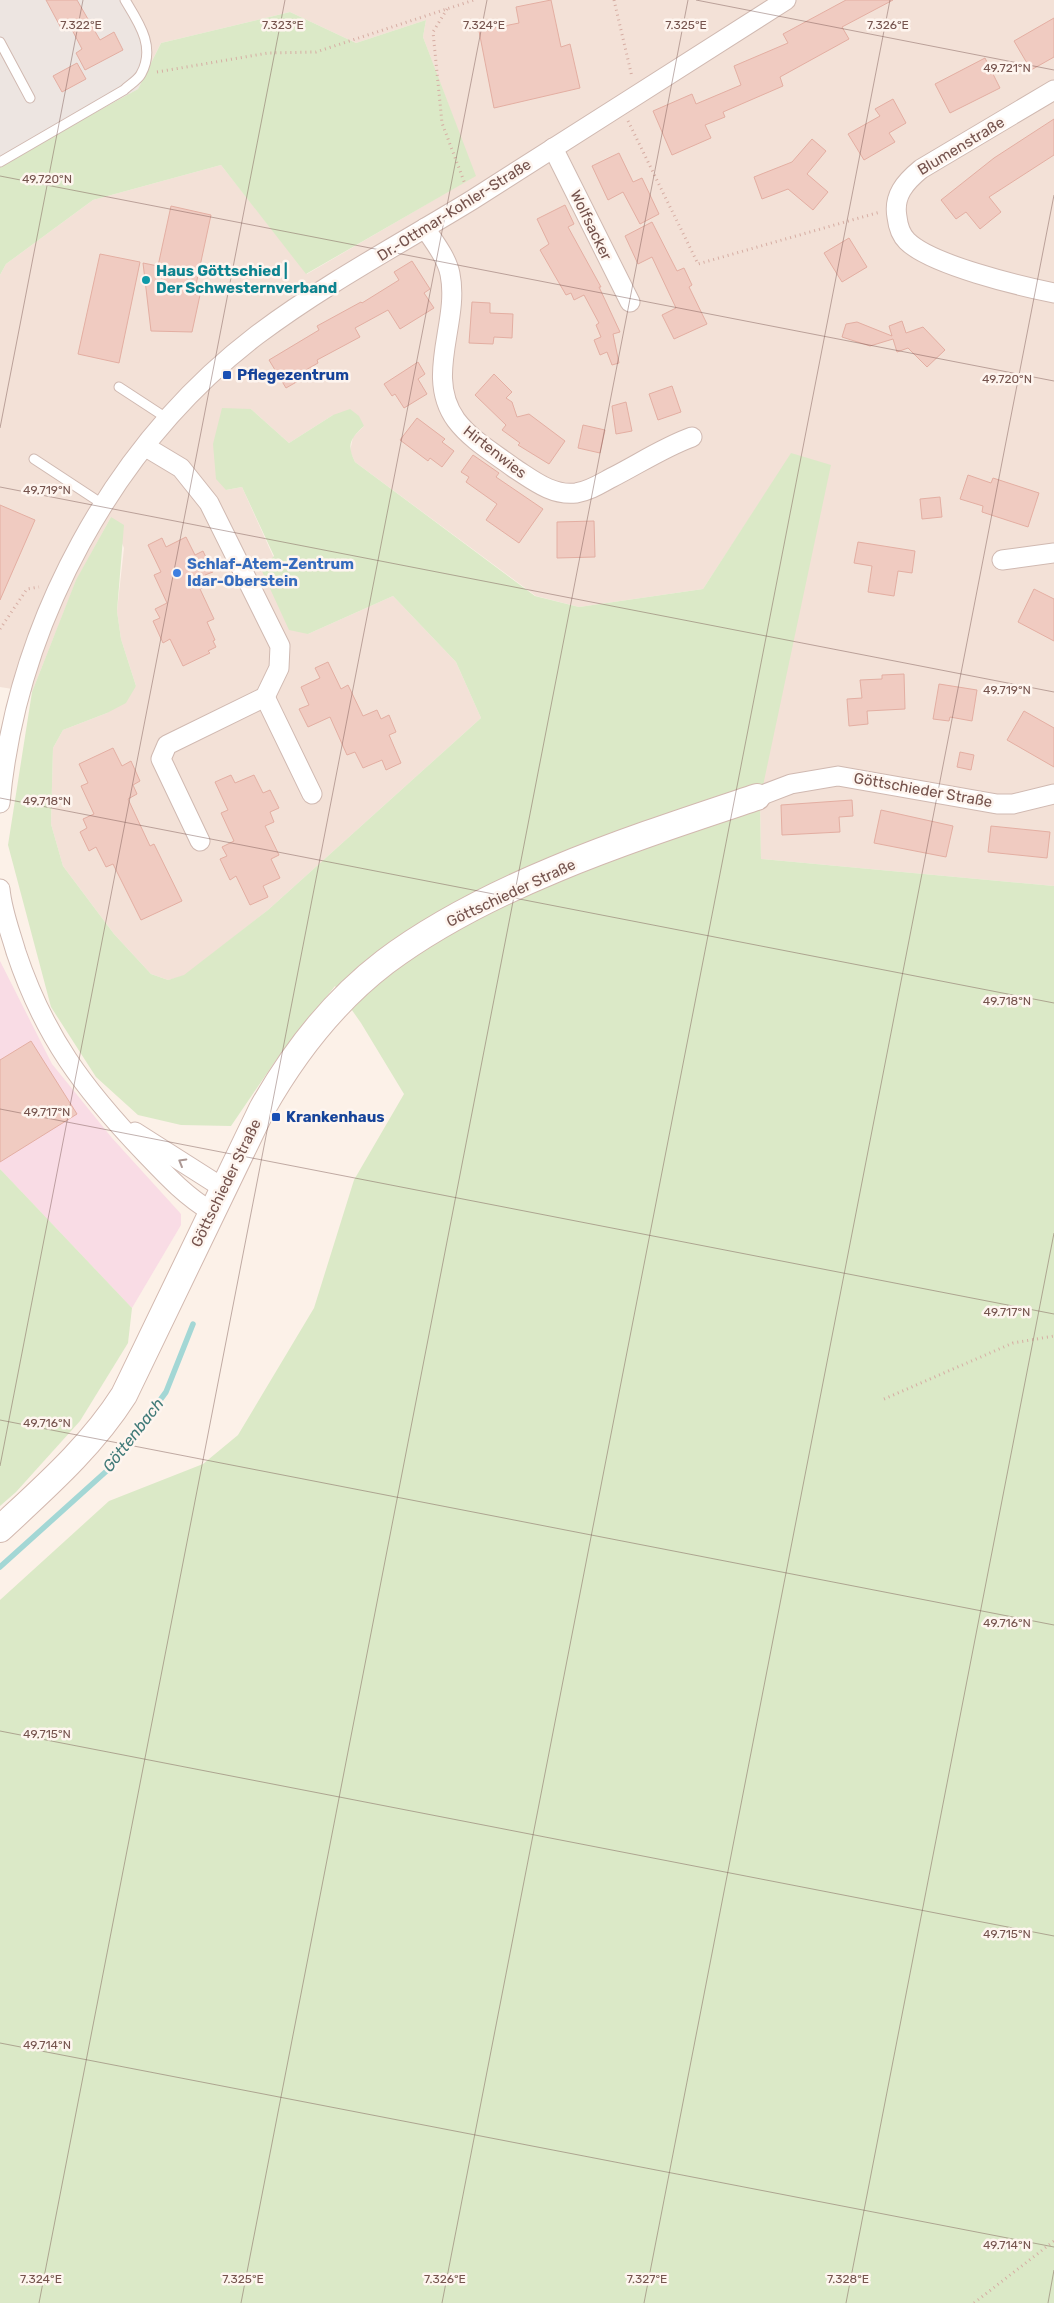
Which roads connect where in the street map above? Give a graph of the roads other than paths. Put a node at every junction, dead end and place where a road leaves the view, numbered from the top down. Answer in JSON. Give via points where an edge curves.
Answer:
{"nodes":[{"id":1,"x":125,"y":0,"type":"edge"},
{"id":2,"x":786,"y":0,"type":"edge"},
{"id":3,"x":0,"y":42,"type":"edge"},
{"id":4,"x":1054,"y":90,"type":"edge"},
{"id":5,"x":30,"y":98,"type":"dead end"},
{"id":6,"x":553,"y":148,"type":"junction"},
{"id":7,"x":0,"y":162,"type":"edge"},
{"id":8,"x":425,"y":228,"type":"junction"},
{"id":9,"x":1054,"y":293,"type":"edge"},
{"id":10,"x":630,"y":302,"type":"dead end"},
{"id":11,"x":118,"y":387,"type":"dead end"},
{"id":12,"x":168,"y":420,"type":"junction"},
{"id":13,"x":692,"y":437,"type":"dead end"},
{"id":14,"x":146,"y":447,"type":"junction"},
{"id":15,"x":34,"y":459,"type":"dead end"},
{"id":16,"x":104,"y":505,"type":"junction"},
{"id":17,"x":1054,"y":553,"type":"edge"},
{"id":18,"x":1002,"y":560,"type":"dead end"},
{"id":19,"x":265,"y":697,"type":"junction"},
{"id":20,"x":312,"y":794,"type":"dead end"},
{"id":21,"x":1054,"y":794,"type":"edge"},
{"id":22,"x":757,"y":797,"type":"joint"},
{"id":23,"x":0,"y":804,"type":"edge"},
{"id":24,"x":200,"y":841,"type":"dead end"},
{"id":25,"x":0,"y":889,"type":"edge"},
{"id":26,"x":3,"y":922,"type":"edge"},
{"id":27,"x":112,"y":1119,"type":"junction"},
{"id":28,"x":223,"y":1188,"type":"junction"},
{"id":29,"x":212,"y":1212,"type":"junction"},
{"id":30,"x":0,"y":1529,"type":"edge"}],
"edges":[{"from":1,"to":7,"type":"lane","via":[[144,32],[148,51],[141,74],[124,90]]},
{"from":2,"to":6,"type":"street","name":"Dr.-Ottmar-Kohler-Straße"},
{"from":3,"to":5,"type":"lane"},
{"from":4,"to":9,"type":"street","name":"Blumenstraße","via":[[921,169],[902,188],[896,212],[907,241],[929,256],[998,280]]},
{"from":6,"to":8,"type":"street","name":"Dr.-Ottmar-Kohler-Straße"},
{"from":6,"to":10,"type":"street","name":"Wolfsacker"},
{"from":8,"to":12,"type":"street","name":"Dr.-Ottmar-Kohler-Straße","via":[[256,336],[195,390]]},
{"from":8,"to":13,"type":"street","name":"Hirtenwies","via":[[450,274],[452,290],[444,348],[444,390],[448,406],[455,419],[483,446],[550,490],[570,493],[589,490]]},
{"from":11,"to":12,"type":"lane"},
{"from":12,"to":14,"type":"street","name":"Dr.-Ottmar-Kohler-Straße"},
{"from":14,"to":16,"type":"street","name":"Dr.-Ottmar-Kohler-Straße"},
{"from":14,"to":19,"type":"street","via":[[181,468],[209,503],[280,646],[279,668]]},
{"from":15,"to":16,"type":"lane"},
{"from":16,"to":23,"type":"street","name":"Dr.-Ottmar-Kohler-Straße","via":[[75,553],[24,678],[16,704]]},
{"from":17,"to":18,"type":"street"},
{"from":19,"to":20,"type":"street"},
{"from":19,"to":24,"type":"street","via":[[167,745],[161,760]]},
{"from":21,"to":22,"type":"street","name":"Göttschieder Straße","via":[[1013,804],[997,804],[838,776],[791,784]]},
{"from":22,"to":28,"type":"street","name":"Göttschieder Straße","via":[[649,834],[497,896],[453,918],[385,963],[327,1018],[280,1076]]},
{"from":25,"to":26,"type":"street"},
{"from":26,"to":27,"type":"street","via":[[41,1016],[74,1071]]},
{"from":28,"to":27,"type":"street","one_way":true},
{"from":27,"to":29,"type":"street","via":[[185,1194]]},
{"from":28,"to":29,"type":"street","name":"Göttschieder Straße"},
{"from":29,"to":30,"type":"street","name":"Göttschieder Straße","via":[[124,1395],[107,1421],[78,1457]]}]}
